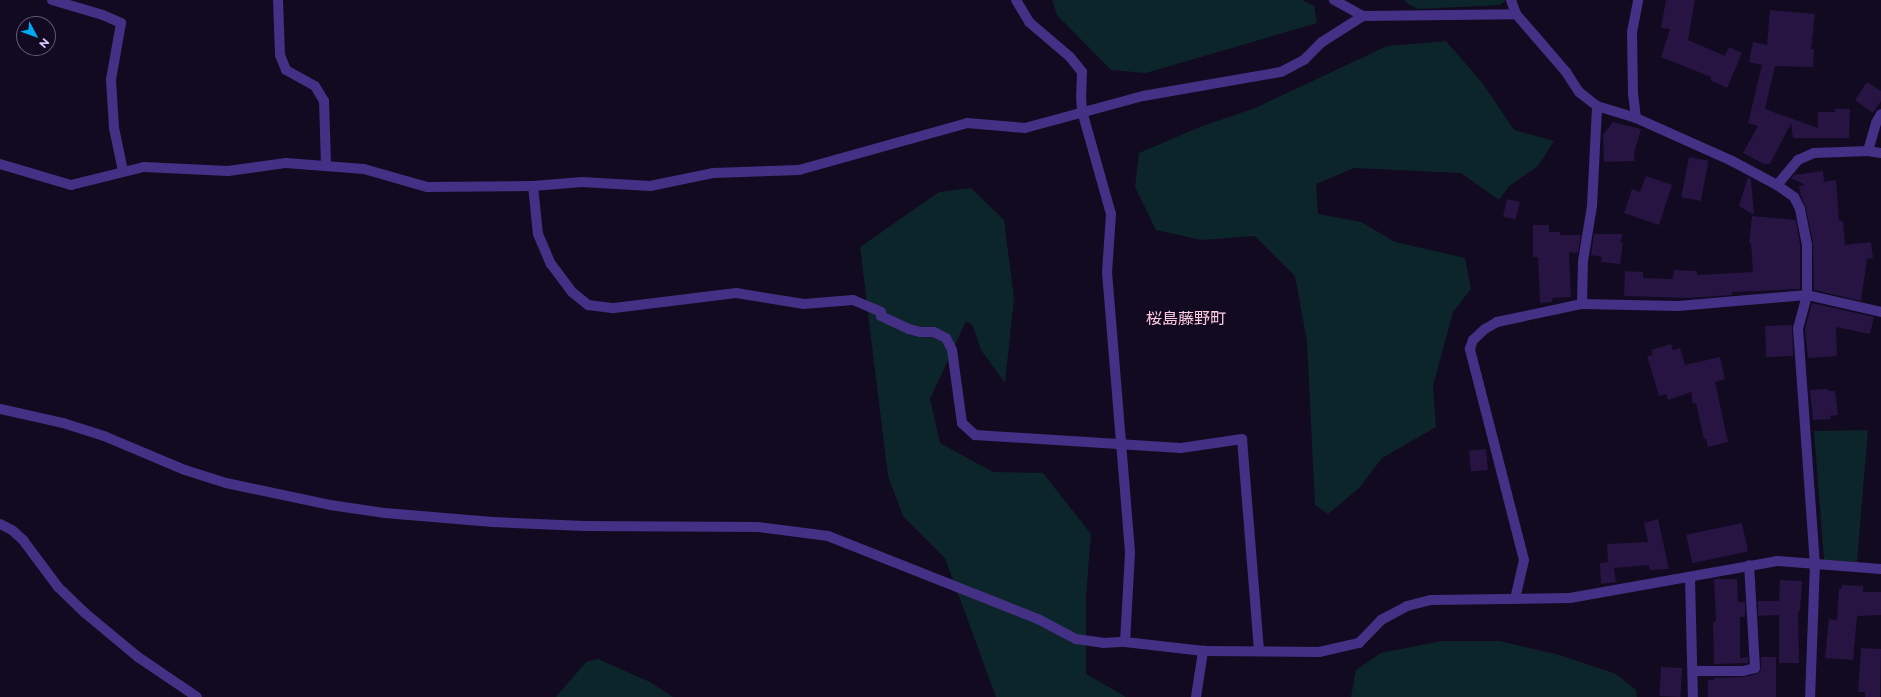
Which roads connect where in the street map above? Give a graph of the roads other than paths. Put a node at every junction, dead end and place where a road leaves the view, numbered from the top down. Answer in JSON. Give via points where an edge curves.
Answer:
{"nodes":[{"id":1,"x":52,"y":0,"type":"edge"},
{"id":2,"x":278,"y":0,"type":"edge"},
{"id":3,"x":1016,"y":0,"type":"edge"},
{"id":4,"x":1334,"y":0,"type":"edge"},
{"id":5,"x":1511,"y":0,"type":"edge"},
{"id":6,"x":1638,"y":0,"type":"edge"},
{"id":7,"x":1516,"y":14,"type":"junction"},
{"id":8,"x":1363,"y":16,"type":"junction"},
{"id":9,"x":1597,"y":106,"type":"junction"},
{"id":10,"x":1082,"y":111,"type":"junction"},
{"id":11,"x":1881,"y":114,"type":"edge"},
{"id":12,"x":1636,"y":118,"type":"junction"},
{"id":13,"x":1868,"y":151,"type":"junction"},
{"id":14,"x":1881,"y":154,"type":"edge"},
{"id":15,"x":0,"y":164,"type":"edge"},
{"id":16,"x":326,"y":165,"type":"junction"},
{"id":17,"x":123,"y":171,"type":"junction"},
{"id":18,"x":1778,"y":184,"type":"junction"},
{"id":19,"x":533,"y":186,"type":"junction"},
{"id":20,"x":1807,"y":295,"type":"junction"},
{"id":21,"x":1582,"y":304,"type":"junction"},
{"id":22,"x":1881,"y":312,"type":"edge"},
{"id":23,"x":0,"y":409,"type":"edge"},
{"id":24,"x":1121,"y":444,"type":"junction"},
{"id":25,"x":0,"y":524,"type":"edge"},
{"id":26,"x":1815,"y":563,"type":"junction"},
{"id":27,"x":1749,"y":565,"type":"junction"},
{"id":28,"x":1881,"y":569,"type":"edge"},
{"id":29,"x":1690,"y":578,"type":"junction"},
{"id":30,"x":1515,"y":599,"type":"junction"},
{"id":31,"x":1126,"y":642,"type":"junction"},
{"id":32,"x":1203,"y":651,"type":"junction"},
{"id":33,"x":1259,"y":651,"type":"junction"},
{"id":34,"x":1693,"y":671,"type":"junction"},
{"id":35,"x":198,"y":697,"type":"edge"},
{"id":36,"x":1196,"y":697,"type":"edge"},
{"id":37,"x":1693,"y":697,"type":"edge"},
{"id":38,"x":1810,"y":697,"type":"edge"}],
"edges":[{"from":1,"to":17,"type":"street","via":[[121,23],[111,80],[114,128]]},
{"from":2,"to":16,"type":"street","via":[[280,55],[286,70],[315,86],[324,101]]},
{"from":3,"to":10,"type":"street","via":[[1028,22],[1070,57],[1082,72]]},
{"from":4,"to":8,"type":"street"},
{"from":5,"to":7,"type":"street"},
{"from":6,"to":12,"type":"street","via":[[1632,32]]},
{"from":7,"to":8,"type":"street"},
{"from":7,"to":9,"type":"street","via":[[1566,72],[1579,92]]},
{"from":8,"to":10,"type":"street","via":[[1322,42],[1304,60],[1281,72],[1143,96]]},
{"from":9,"to":12,"type":"street"},
{"from":9,"to":21,"type":"street","via":[[1592,206],[1583,261]]},
{"from":10,"to":19,"type":"street","via":[[1025,128],[968,123],[799,170],[712,173],[650,186],[582,182]]},
{"from":10,"to":24,"type":"street","via":[[1111,214],[1107,272]]},
{"from":11,"to":13,"type":"street"},
{"from":12,"to":18,"type":"street"},
{"from":13,"to":14,"type":"street"},
{"from":13,"to":18,"type":"street","via":[[1814,153],[1798,160]]},
{"from":15,"to":17,"type":"street","via":[[71,185]]},
{"from":16,"to":17,"type":"street","via":[[286,162],[228,171],[144,166]]},
{"from":16,"to":19,"type":"street","via":[[364,169],[427,187]]},
{"from":18,"to":20,"type":"street","via":[[1794,197],[1800,209],[1807,244]]},
{"from":19,"to":24,"type":"street","via":[[538,234],[551,264],[564,284],[588,305],[614,308],[736,293],[804,304],[853,300],[881,312],[881,316],[909,329],[934,332],[946,338],[952,350],[962,423],[975,435]]},
{"from":20,"to":21,"type":"street","via":[[1678,306]]},
{"from":20,"to":22,"type":"street"},
{"from":20,"to":26,"type":"street","via":[[1798,328]]},
{"from":21,"to":30,"type":"street","via":[[1496,322],[1473,340],[1470,349],[1524,560]]},
{"from":23,"to":31,"type":"street","via":[[63,423],[104,436],[185,470],[226,483],[330,505],[385,513],[494,522],[584,526],[758,527],[828,536],[1038,618],[1076,639],[1103,643]]},
{"from":24,"to":31,"type":"street","via":[[1130,553]]},
{"from":24,"to":33,"type":"street","via":[[1181,448],[1242,439]]},
{"from":25,"to":35,"type":"street","via":[[23,540],[58,587],[85,613],[138,657]]},
{"from":26,"to":27,"type":"street","via":[[1777,561]]},
{"from":26,"to":28,"type":"street"},
{"from":26,"to":38,"type":"street"},
{"from":27,"to":29,"type":"street"},
{"from":27,"to":34,"type":"street","via":[[1755,668],[1743,672]]},
{"from":29,"to":30,"type":"street","via":[[1570,598]]},
{"from":29,"to":34,"type":"street"},
{"from":30,"to":33,"type":"street","via":[[1431,600],[1406,606],[1381,620],[1359,643],[1320,652]]},
{"from":31,"to":32,"type":"street"},
{"from":32,"to":33,"type":"street"},
{"from":32,"to":36,"type":"street"},
{"from":34,"to":37,"type":"street"}]}
